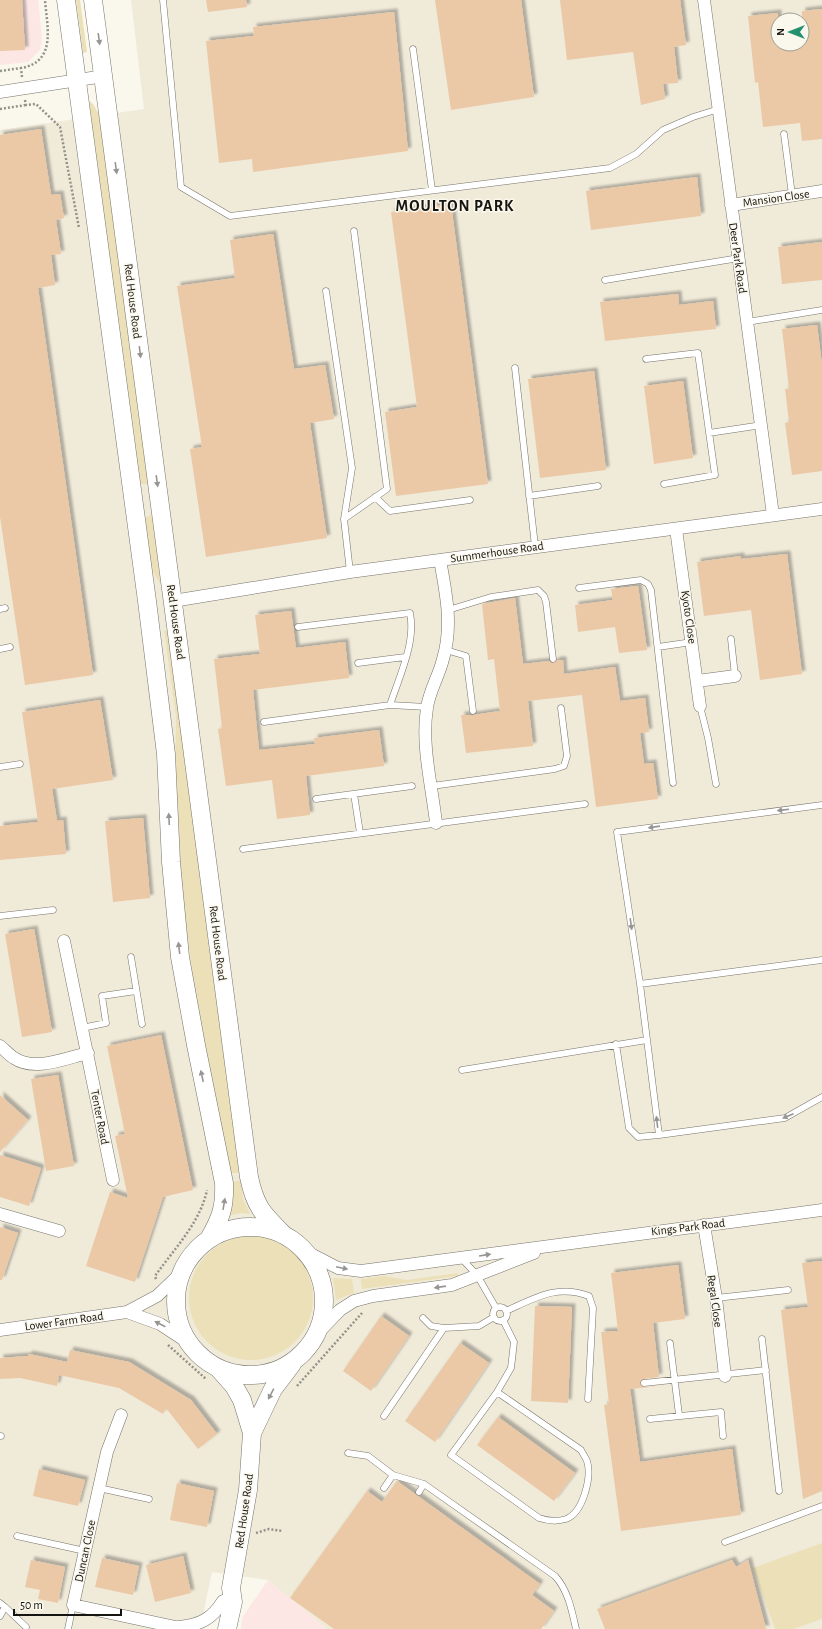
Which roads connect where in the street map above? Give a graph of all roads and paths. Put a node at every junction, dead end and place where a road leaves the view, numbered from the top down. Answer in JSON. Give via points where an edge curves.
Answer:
{"nodes":[{"id":1,"x":45,"y":0,"type":"edge"},
{"id":2,"x":66,"y":0,"type":"edge"},
{"id":3,"x":93,"y":0,"type":"edge"},
{"id":4,"x":163,"y":0,"type":"edge"},
{"id":5,"x":704,"y":0,"type":"edge"},
{"id":6,"x":413,"y":49,"type":"dead end"},
{"id":7,"x":21,"y":68,"type":"junction"},
{"id":8,"x":0,"y":71,"type":"edge"},
{"id":9,"x":104,"y":76,"type":"junction"},
{"id":10,"x":77,"y":80,"type":"junction"},
{"id":11,"x":24,"y":88,"type":"junction"},
{"id":12,"x":0,"y":92,"type":"edge"},
{"id":13,"x":26,"y":105,"type":"junction"},
{"id":14,"x":0,"y":109,"type":"edge"},
{"id":15,"x":719,"y":109,"type":"junction"},
{"id":16,"x":784,"y":134,"type":"dead end"},
{"id":17,"x":432,"y":190,"type":"junction"},
{"id":18,"x":822,"y":192,"type":"edge"},
{"id":19,"x":792,"y":195,"type":"junction"},
{"id":20,"x":730,"y":205,"type":"junction"},
{"id":21,"x":354,"y":231,"type":"dead end"},
{"id":22,"x":80,"y":234,"type":"dead end"},
{"id":23,"x":739,"y":258,"type":"junction"},
{"id":24,"x":605,"y":280,"type":"dead end"},
{"id":25,"x":326,"y":291,"type":"dead end"},
{"id":26,"x":822,"y":310,"type":"edge"},
{"id":27,"x":747,"y":322,"type":"junction"},
{"id":28,"x":646,"y":359,"type":"dead end"},
{"id":29,"x":515,"y":368,"type":"dead end"},
{"id":30,"x":762,"y":425,"type":"junction"},
{"id":31,"x":709,"y":433,"type":"junction"},
{"id":32,"x":664,"y":484,"type":"dead end"},
{"id":33,"x":598,"y":486,"type":"dead end"},
{"id":34,"x":529,"y":496,"type":"junction"},
{"id":35,"x":375,"y":497,"type":"junction"},
{"id":36,"x":470,"y":500,"type":"dead end"},
{"id":37,"x":822,"y":509,"type":"edge"},
{"id":38,"x":774,"y":515,"type":"junction"},
{"id":39,"x":344,"y":519,"type":"junction"},
{"id":40,"x":676,"y":529,"type":"junction"},
{"id":41,"x":535,"y":546,"type":"junction"},
{"id":42,"x":440,"y":560,"type":"junction"},
{"id":43,"x":350,"y":572,"type":"junction"},
{"id":44,"x":579,"y":588,"type":"dead end"},
{"id":45,"x":174,"y":601,"type":"junction"},
{"id":46,"x":448,"y":610,"type":"junction"},
{"id":47,"x":298,"y":627,"type":"dead end"},
{"id":48,"x":731,"y":639,"type":"dead end"},
{"id":49,"x":692,"y":642,"type":"junction"},
{"id":50,"x":10,"y":647,"type":"dead end"},
{"id":51,"x":658,"y":647,"type":"junction"},
{"id":52,"x":0,"y":649,"type":"edge"},
{"id":53,"x":446,"y":650,"type":"junction"},
{"id":54,"x":406,"y":657,"type":"junction"},
{"id":55,"x":553,"y":659,"type":"dead end"},
{"id":56,"x":358,"y":663,"type":"dead end"},
{"id":57,"x":735,"y":676,"type":"joint"},
{"id":58,"x":697,"y":681,"type":"junction"},
{"id":59,"x":390,"y":705,"type":"junction"},
{"id":60,"x":700,"y":706,"type":"joint"},
{"id":61,"x":427,"y":707,"type":"junction"},
{"id":62,"x":561,"y":708,"type":"dead end"},
{"id":63,"x":473,"y":712,"type":"dead end"},
{"id":64,"x":264,"y":722,"type":"dead end"},
{"id":65,"x":166,"y":754,"type":"junction"},
{"id":66,"x":20,"y":764,"type":"dead end"},
{"id":67,"x":0,"y":767,"type":"edge"},
{"id":68,"x":672,"y":783,"type":"dead end"},
{"id":69,"x":716,"y":784,"type":"dead end"},
{"id":70,"x":412,"y":786,"type":"dead end"},
{"id":71,"x":432,"y":786,"type":"junction"},
{"id":72,"x":354,"y":794,"type":"junction"},
{"id":73,"x":316,"y":799,"type":"dead end"},
{"id":74,"x":585,"y":804,"type":"dead end"},
{"id":75,"x":822,"y":805,"type":"edge"},
{"id":76,"x":436,"y":823,"type":"junction"},
{"id":77,"x":360,"y":833,"type":"junction"},
{"id":78,"x":243,"y":849,"type":"dead end"},
{"id":79,"x":53,"y":910,"type":"dead end"},
{"id":80,"x":0,"y":916,"type":"edge"},
{"id":81,"x":64,"y":941,"type":"dead end"},
{"id":82,"x":130,"y":957,"type":"dead end"},
{"id":83,"x":822,"y":960,"type":"edge"},
{"id":84,"x":640,"y":984,"type":"junction"},
{"id":85,"x":136,"y":991,"type":"junction"},
{"id":86,"x":142,"y":1024,"type":"dead end"},
{"id":87,"x":82,"y":1028,"type":"junction"},
{"id":88,"x":647,"y":1040,"type":"junction"},
{"id":89,"x":616,"y":1044,"type":"junction"},
{"id":90,"x":0,"y":1046,"type":"edge"},
{"id":91,"x":88,"y":1053,"type":"junction"},
{"id":92,"x":462,"y":1070,"type":"dead end"},
{"id":93,"x":822,"y":1097,"type":"edge"},
{"id":94,"x":659,"y":1135,"type":"junction"},
{"id":95,"x":113,"y":1180,"type":"dead end"},
{"id":96,"x":207,"y":1185,"type":"dead end"},
{"id":97,"x":822,"y":1210,"type":"edge"},
{"id":98,"x":0,"y":1214,"type":"edge"},
{"id":99,"x":704,"y":1225,"type":"junction"},
{"id":100,"x":59,"y":1231,"type":"dead end"},
{"id":101,"x":283,"y":1234,"type":"junction"},
{"id":102,"x":209,"y":1239,"type":"junction"},
{"id":103,"x":553,"y":1245,"type":"junction"},
{"id":104,"x":307,"y":1252,"type":"junction"},
{"id":105,"x":462,"y":1259,"type":"junction"},
{"id":106,"x":182,"y":1272,"type":"junction"},
{"id":107,"x":155,"y":1276,"type":"dead end"},
{"id":108,"x":477,"y":1276,"type":"junction"},
{"id":109,"x":788,"y":1290,"type":"dead end"},
{"id":110,"x":716,"y":1298,"type":"junction"},
{"id":111,"x":496,"y":1308,"type":"junction"},
{"id":112,"x":506,"y":1311,"type":"junction"},
{"id":113,"x":127,"y":1312,"type":"junction"},
{"id":114,"x":362,"y":1312,"type":"dead end"},
{"id":115,"x":494,"y":1317,"type":"junction"},
{"id":116,"x":423,"y":1318,"type":"dead end"},
{"id":117,"x":503,"y":1320,"type":"junction"},
{"id":118,"x":444,"y":1328,"type":"junction"},
{"id":119,"x":0,"y":1330,"type":"edge"},
{"id":120,"x":318,"y":1333,"type":"junction"},
{"id":121,"x":762,"y":1339,"type":"dead end"},
{"id":122,"x":163,"y":1340,"type":"dead end"},
{"id":123,"x":188,"y":1343,"type":"junction"},
{"id":124,"x":670,"y":1343,"type":"dead end"},
{"id":125,"x":294,"y":1362,"type":"junction"},
{"id":126,"x":766,"y":1370,"type":"junction"},
{"id":127,"x":213,"y":1374,"type":"junction"},
{"id":128,"x":725,"y":1376,"type":"junction"},
{"id":129,"x":675,"y":1380,"type":"junction"},
{"id":130,"x":644,"y":1383,"type":"dead end"},
{"id":131,"x":296,"y":1387,"type":"dead end"},
{"id":132,"x":497,"y":1392,"type":"junction"},
{"id":133,"x":588,"y":1399,"type":"dead end"},
{"id":134,"x":121,"y":1415,"type":"dead end"},
{"id":135,"x":679,"y":1415,"type":"junction"},
{"id":136,"x":384,"y":1416,"type":"dead end"},
{"id":137,"x":650,"y":1419,"type":"dead end"},
{"id":138,"x":252,"y":1433,"type":"junction"},
{"id":139,"x":723,"y":1436,"type":"dead end"},
{"id":140,"x":348,"y":1454,"type":"dead end"},
{"id":141,"x":393,"y":1475,"type":"junction"},
{"id":142,"x":424,"y":1484,"type":"junction"},
{"id":143,"x":99,"y":1488,"type":"junction"},
{"id":144,"x":384,"y":1488,"type":"dead end"},
{"id":145,"x":779,"y":1490,"type":"dead end"},
{"id":146,"x":419,"y":1492,"type":"dead end"},
{"id":147,"x":149,"y":1499,"type":"dead end"},
{"id":148,"x":822,"y":1506,"type":"edge"},
{"id":149,"x":255,"y":1526,"type":"dead end"},
{"id":150,"x":282,"y":1531,"type":"dead end"},
{"id":151,"x":254,"y":1533,"type":"junction"},
{"id":152,"x":17,"y":1536,"type":"dead end"},
{"id":153,"x":253,"y":1539,"type":"dead end"},
{"id":154,"x":725,"y":1542,"type":"dead end"},
{"id":155,"x":85,"y":1550,"type":"junction"},
{"id":156,"x":227,"y":1595,"type":"junction"},
{"id":157,"x":2,"y":1605,"type":"edge"},
{"id":158,"x":73,"y":1605,"type":"junction"},
{"id":159,"x":0,"y":1616,"type":"edge"},
{"id":160,"x":26,"y":1627,"type":"dead end"},
{"id":161,"x":182,"y":1628,"type":"edge"},
{"id":162,"x":68,"y":1629,"type":"edge"},
{"id":163,"x":217,"y":1629,"type":"edge"},
{"id":164,"x":227,"y":1629,"type":"edge"},
{"id":165,"x":576,"y":1629,"type":"edge"}],
"edges":[{"from":1,"to":7,"type":"path","via":[[46,48],[37,63]]},
{"from":2,"to":10,"type":"main road"},
{"from":3,"to":9,"type":"main road","name":"Red House Road","one_way":true},
{"from":4,"to":17,"type":"lane","via":[[181,187],[230,216]]},
{"from":5,"to":15,"type":"street","name":"Deer Park Road"},
{"from":6,"to":17,"type":"lane"},
{"from":7,"to":8,"type":"path"},
{"from":7,"to":11,"type":"path"},
{"from":9,"to":10,"type":"street"},
{"from":9,"to":45,"type":"main road","name":"Red House Road","one_way":true},
{"from":10,"to":11,"type":"street"},
{"from":10,"to":65,"type":"main road"},
{"from":11,"to":12,"type":"street"},
{"from":11,"to":13,"type":"path"},
{"from":13,"to":14,"type":"path"},
{"from":13,"to":22,"type":"path","via":[[36,104],[60,127]]},
{"from":15,"to":17,"type":"lane","via":[[663,130],[636,154],[610,168]]},
{"from":15,"to":20,"type":"street","name":"Deer Park Road"},
{"from":16,"to":19,"type":"lane"},
{"from":18,"to":19,"type":"street","name":"Mansion Close"},
{"from":19,"to":20,"type":"street","name":"Mansion Close"},
{"from":20,"to":23,"type":"street","name":"Deer Park Road"},
{"from":21,"to":35,"type":"lane","via":[[387,489]]},
{"from":23,"to":24,"type":"lane"},
{"from":23,"to":27,"type":"street","name":"Deer Park Road"},
{"from":25,"to":39,"type":"lane","via":[[352,468]]},
{"from":26,"to":27,"type":"lane"},
{"from":27,"to":30,"type":"street","name":"Deer Park Road"},
{"from":28,"to":31,"type":"lane","via":[[698,352]]},
{"from":29,"to":34,"type":"lane"},
{"from":30,"to":31,"type":"lane"},
{"from":30,"to":38,"type":"street","name":"Deer Park Road"},
{"from":31,"to":32,"type":"lane","via":[[715,475]]},
{"from":33,"to":34,"type":"lane"},
{"from":34,"to":41,"type":"lane"},
{"from":35,"to":36,"type":"lane","via":[[390,511]]},
{"from":35,"to":39,"type":"lane"},
{"from":37,"to":38,"type":"street","name":"Summerhouse Road"},
{"from":38,"to":40,"type":"street","name":"Summerhouse Road"},
{"from":39,"to":43,"type":"lane"},
{"from":40,"to":41,"type":"street","name":"Summerhouse Road"},
{"from":40,"to":49,"type":"street","name":"Kyoto Close"},
{"from":41,"to":42,"type":"street","name":"Summerhouse Road"},
{"from":42,"to":43,"type":"street","name":"Summerhouse Road"},
{"from":42,"to":46,"type":"street"},
{"from":43,"to":45,"type":"street","name":"Summerhouse Road"},
{"from":44,"to":51,"type":"lane","via":[[641,580],[648,584],[653,598]]},
{"from":45,"to":65,"type":"main road","via":[[162,610],[158,621],[169,717]]},
{"from":45,"to":101,"type":"main road","name":"Red House Road","via":[[249,1176],[256,1202],[262,1213]]},
{"from":46,"to":53,"type":"street"},
{"from":46,"to":55,"type":"lane","via":[[491,596],[538,590],[546,602]]},
{"from":47,"to":54,"type":"lane","via":[[410,612],[411,636]]},
{"from":48,"to":57,"type":"lane"},
{"from":49,"to":51,"type":"lane"},
{"from":49,"to":58,"type":"street","name":"Kyoto Close"},
{"from":50,"to":52,"type":"lane"},
{"from":51,"to":68,"type":"lane"},
{"from":53,"to":61,"type":"street"},
{"from":53,"to":63,"type":"lane","via":[[466,656]]},
{"from":54,"to":56,"type":"lane"},
{"from":54,"to":59,"type":"lane"},
{"from":57,"to":58,"type":"street"},
{"from":58,"to":60,"type":"street","name":"Kyoto Close"},
{"from":59,"to":61,"type":"lane"},
{"from":59,"to":64,"type":"lane"},
{"from":60,"to":69,"type":"lane"},
{"from":61,"to":71,"type":"street","via":[[426,744]]},
{"from":62,"to":71,"type":"lane","via":[[567,756],[564,766]]},
{"from":102,"to":65,"type":"main road","one_way":true,"via":[[221,1219],[225,1199],[224,1182],[180,957],[171,862]]},
{"from":66,"to":67,"type":"lane"},
{"from":70,"to":72,"type":"lane"},
{"from":71,"to":76,"type":"street"},
{"from":72,"to":73,"type":"lane"},
{"from":72,"to":77,"type":"lane"},
{"from":74,"to":76,"type":"lane"},
{"from":75,"to":84,"type":"lane","one_way":true,"via":[[617,832]]},
{"from":76,"to":77,"type":"lane"},
{"from":77,"to":78,"type":"lane"},
{"from":79,"to":80,"type":"lane"},
{"from":81,"to":87,"type":"street","name":"Tenter Road"},
{"from":82,"to":85,"type":"lane"},
{"from":83,"to":84,"type":"lane"},
{"from":84,"to":88,"type":"lane"},
{"from":85,"to":86,"type":"lane"},
{"from":85,"to":87,"type":"lane","via":[[102,996],[106,1023]]},
{"from":87,"to":91,"type":"street","name":"Tenter Road"},
{"from":88,"to":89,"type":"lane"},
{"from":94,"to":88,"type":"lane","one_way":true},
{"from":89,"to":92,"type":"lane"},
{"from":89,"to":94,"type":"lane","via":[[629,1128],[638,1137]]},
{"from":90,"to":91,"type":"street","via":[[14,1058],[30,1064]]},
{"from":91,"to":95,"type":"street","name":"Tenter Road"},
{"from":93,"to":94,"type":"lane","one_way":true,"via":[[785,1118]]},
{"from":96,"to":107,"type":"path","via":[[198,1217]]},
{"from":97,"to":99,"type":"street","name":"Kings Park Road"},
{"from":98,"to":100,"type":"street"},
{"from":99,"to":103,"type":"street","name":"Kings Park Road"},
{"from":99,"to":110,"type":"street","name":"Regal Close"},
{"from":101,"to":102,"type":"main road","via":[[253,1226],[222,1232]]},
{"from":101,"to":104,"type":"main road"},
{"from":102,"to":106,"type":"main road","via":[[198,1248]]},
{"from":105,"to":103,"type":"street","name":"Kings Park Road","one_way":true},
{"from":103,"to":108,"type":"street","name":"Kings Park Road"},
{"from":104,"to":105,"type":"street","name":"Kings Park Road","one_way":true,"via":[[338,1268],[361,1271]]},
{"from":104,"to":120,"type":"main road","via":[[315,1264],[324,1291],[325,1305]]},
{"from":105,"to":108,"type":"lane"},
{"from":106,"to":113,"type":"street","via":[[158,1296]]},
{"from":106,"to":123,"type":"main road","via":[[177,1286],[177,1316]]},
{"from":108,"to":111,"type":"lane"},
{"from":108,"to":120,"type":"street","name":"Kings Park Road","one_way":true,"via":[[452,1285],[354,1301],[340,1310]]},
{"from":109,"to":110,"type":"lane"},
{"from":110,"to":128,"type":"street","name":"Regal Close"},
{"from":111,"to":112,"type":"lane","via":[[503,1308]]},
{"from":111,"to":115,"type":"lane"},
{"from":112,"to":117,"type":"lane"},
{"from":112,"to":133,"type":"lane","via":[[553,1291],[577,1292],[589,1296],[593,1308]]},
{"from":113,"to":119,"type":"street","name":"Lower Farm Road"},
{"from":123,"to":113,"type":"street","one_way":true,"via":[[160,1324]]},
{"from":114,"to":131,"type":"path"},
{"from":115,"to":117,"type":"lane","via":[[499,1321]]},
{"from":115,"to":118,"type":"lane","via":[[479,1326]]},
{"from":116,"to":118,"type":"lane","via":[[431,1326]]},
{"from":117,"to":132,"type":"lane","via":[[514,1342],[511,1368]]},
{"from":118,"to":136,"type":"lane"},
{"from":120,"to":125,"type":"main road","name":"Red House Road"},
{"from":121,"to":126,"type":"lane"},
{"from":122,"to":127,"type":"path","via":[[170,1348]]},
{"from":123,"to":127,"type":"main road"},
{"from":124,"to":129,"type":"lane"},
{"from":125,"to":127,"type":"main road","via":[[282,1369],[257,1376]]},
{"from":125,"to":138,"type":"main road","name":"Red House Road","one_way":true,"via":[[273,1389]]},
{"from":126,"to":128,"type":"lane"},
{"from":126,"to":145,"type":"lane"},
{"from":127,"to":138,"type":"main road","name":"Red House Road","via":[[234,1386],[242,1400]]},
{"from":128,"to":129,"type":"lane"},
{"from":129,"to":130,"type":"lane"},
{"from":129,"to":135,"type":"lane"},
{"from":132,"to":132,"type":"lane","via":[[451,1455],[539,1518],[552,1522],[568,1518],[577,1509],[586,1493],[587,1461],[581,1450]]},
{"from":134,"to":143,"type":"street","name":"Duncan Close","via":[[107,1452]]},
{"from":135,"to":137,"type":"lane"},
{"from":135,"to":139,"type":"lane","via":[[721,1412]]},
{"from":138,"to":156,"type":"main road","name":"Red House Road","via":[[248,1490]]},
{"from":140,"to":141,"type":"lane","via":[[368,1456]]},
{"from":141,"to":142,"type":"lane"},
{"from":141,"to":144,"type":"lane"},
{"from":142,"to":146,"type":"lane"},
{"from":142,"to":165,"type":"lane","via":[[555,1576],[563,1584]]},
{"from":143,"to":147,"type":"lane"},
{"from":143,"to":155,"type":"street","name":"Duncan Close"},
{"from":148,"to":154,"type":"lane"},
{"from":149,"to":151,"type":"path"},
{"from":150,"to":151,"type":"path","via":[[269,1529]]},
{"from":151,"to":153,"type":"path"},
{"from":152,"to":155,"type":"lane"},
{"from":155,"to":158,"type":"street","name":"Duncan Close"},
{"from":156,"to":161,"type":"street","via":[[214,1614]]},
{"from":156,"to":163,"type":"main road","name":"Red House Road"},
{"from":156,"to":164,"type":"main road","name":"Red House Road","via":[[233,1602]]},
{"from":157,"to":159,"type":"lane"},
{"from":157,"to":160,"type":"lane"},
{"from":158,"to":161,"type":"street"},
{"from":158,"to":162,"type":"lane"}]}
